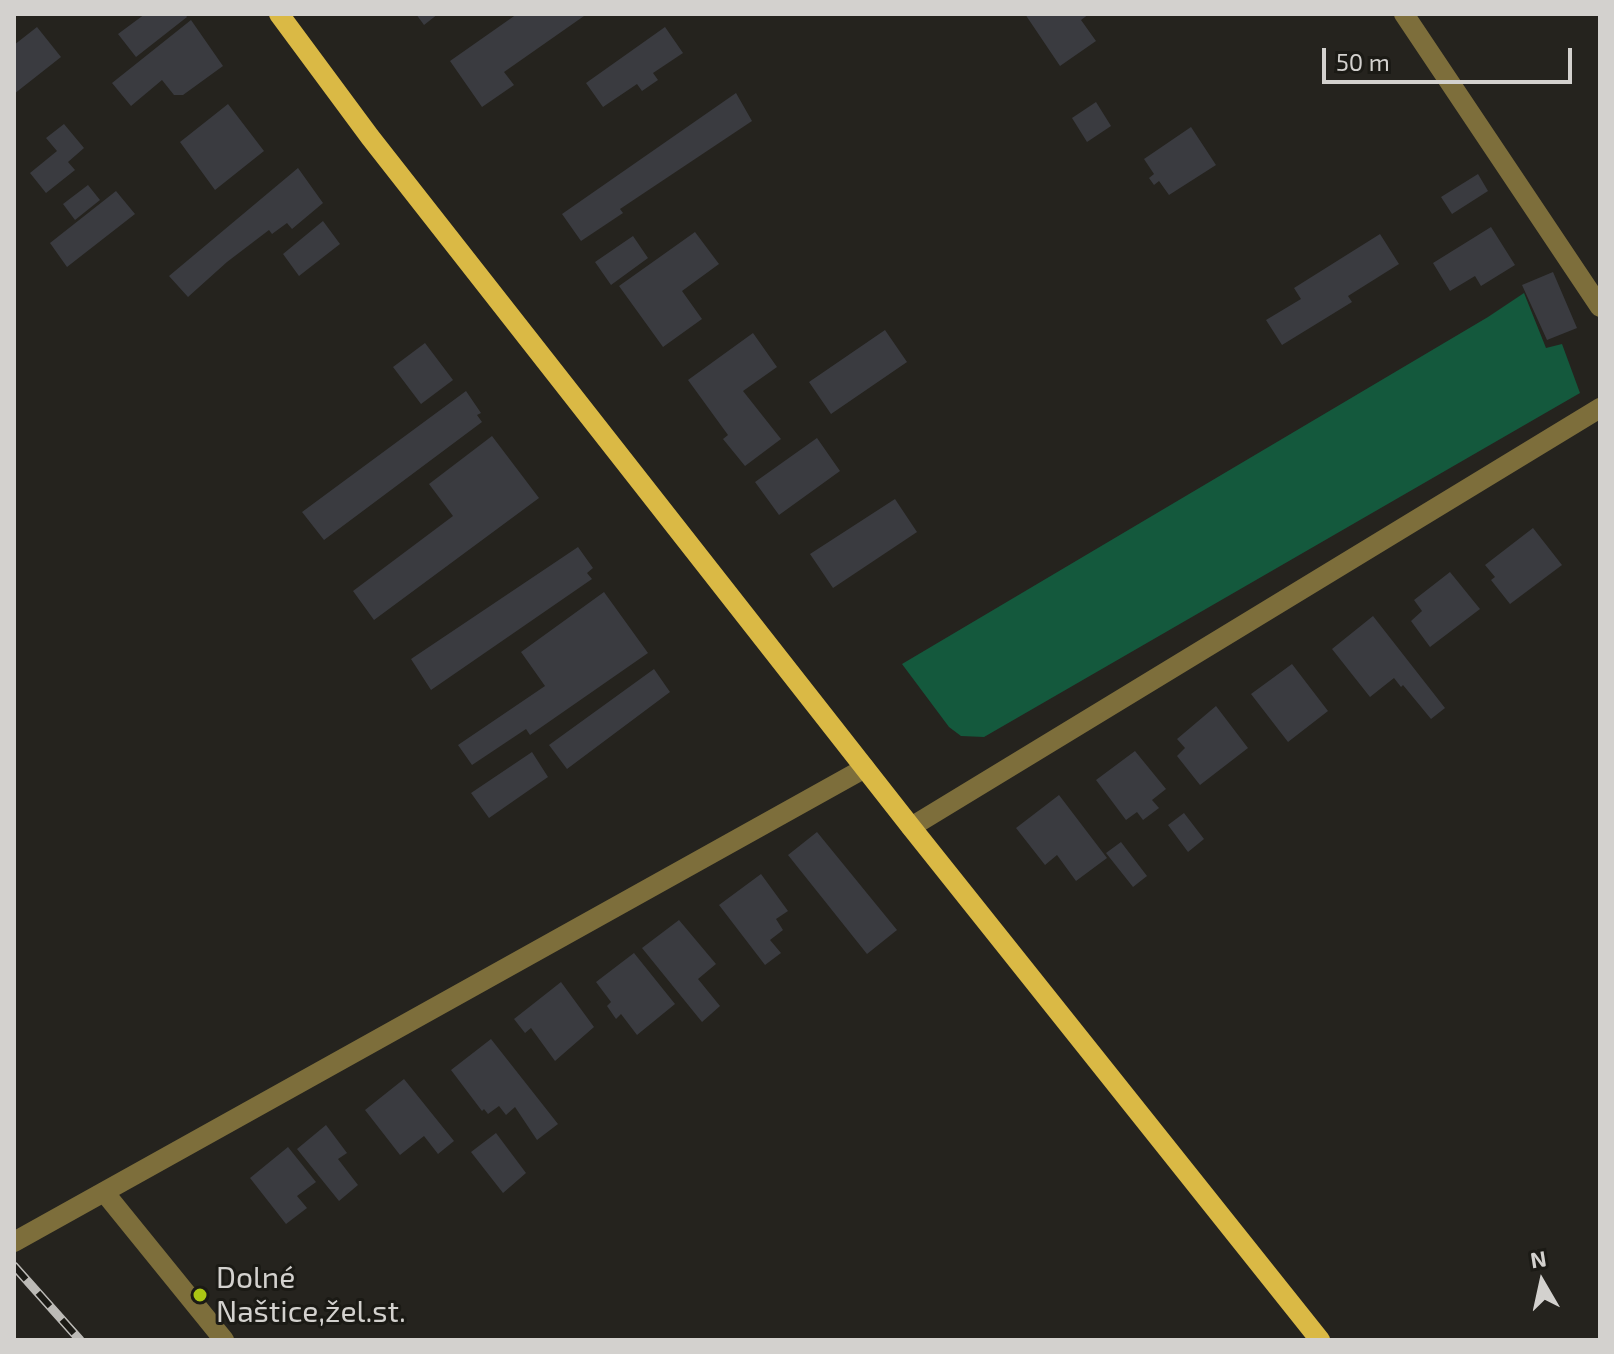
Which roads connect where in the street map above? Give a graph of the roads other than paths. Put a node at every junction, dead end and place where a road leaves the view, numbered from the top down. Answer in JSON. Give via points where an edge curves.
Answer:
{"nodes":[{"id":1,"x":279,"y":14,"type":"edge"},
{"id":2,"x":1404,"y":14,"type":"edge"},
{"id":3,"x":1600,"y":307,"type":"edge"},
{"id":4,"x":1600,"y":408,"type":"edge"},
{"id":5,"x":865,"y":768,"type":"junction"},
{"id":6,"x":911,"y":827,"type":"junction"},
{"id":7,"x":104,"y":1192,"type":"junction"},
{"id":8,"x":14,"y":1242,"type":"edge"},
{"id":9,"x":224,"y":1340,"type":"edge"},
{"id":10,"x":1320,"y":1340,"type":"edge"}],
"edges":[{"from":1,"to":5,"type":"main road"},
{"from":2,"to":3,"type":"street"},
{"from":4,"to":6,"type":"street"},
{"from":5,"to":6,"type":"main road"},
{"from":5,"to":7,"type":"street"},
{"from":6,"to":10,"type":"main road"},
{"from":7,"to":8,"type":"street"},
{"from":7,"to":9,"type":"street"}]}
